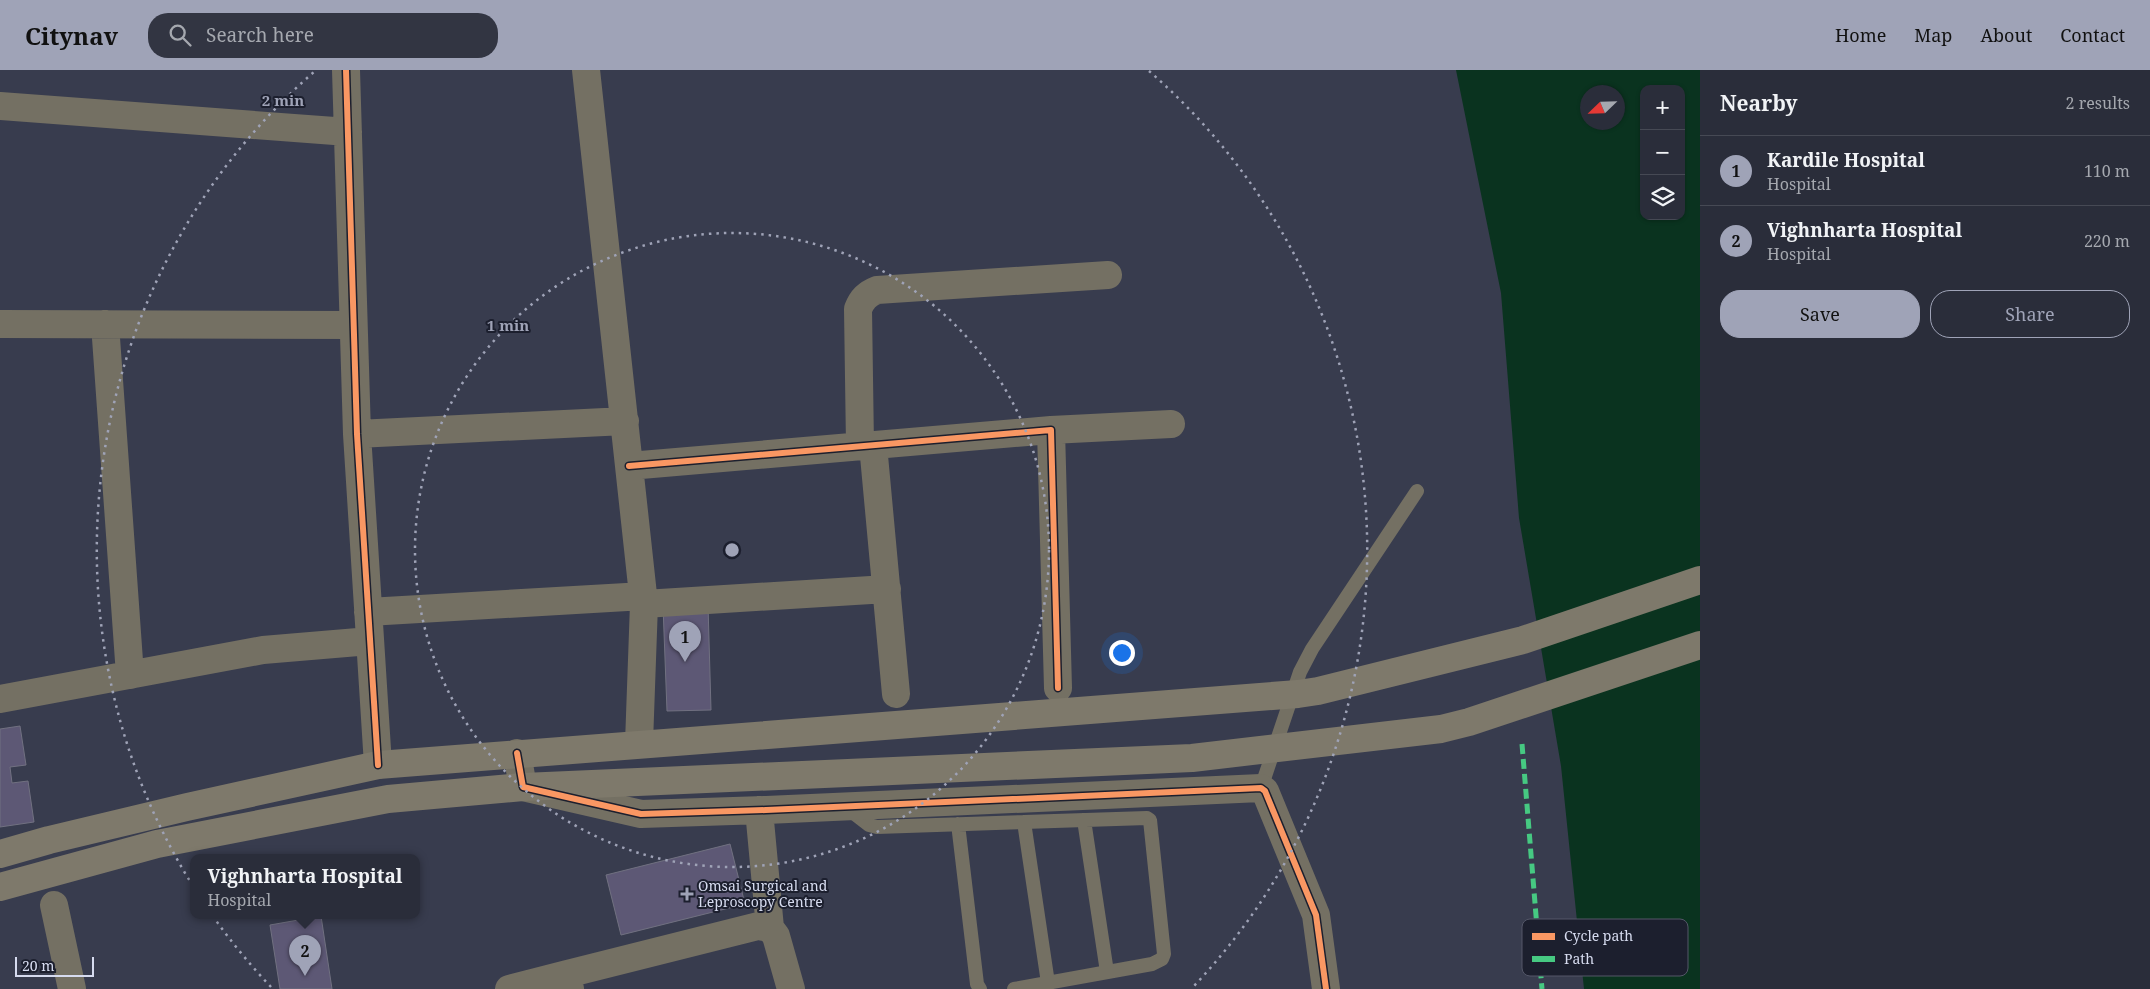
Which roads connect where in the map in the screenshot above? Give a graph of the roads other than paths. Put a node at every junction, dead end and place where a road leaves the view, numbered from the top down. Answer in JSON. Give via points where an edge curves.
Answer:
{"nodes":[{"id":1,"x":346,"y":70,"type":"edge"},
{"id":2,"x":586,"y":70,"type":"edge"},
{"id":3,"x":0,"y":106,"type":"edge"},
{"id":4,"x":348,"y":132,"type":"junction"},
{"id":5,"x":1108,"y":275,"type":"dead end"},
{"id":6,"x":0,"y":324,"type":"edge"},
{"id":7,"x":105,"y":324,"type":"junction"},
{"id":8,"x":353,"y":325,"type":"junction"},
{"id":9,"x":624,"y":422,"type":"junction"},
{"id":10,"x":1171,"y":424,"type":"dead end"},
{"id":11,"x":1050,"y":430,"type":"junction"},
{"id":12,"x":357,"y":434,"type":"junction"},
{"id":13,"x":867,"y":446,"type":"junction"},
{"id":14,"x":629,"y":466,"type":"junction"},
{"id":15,"x":1417,"y":492,"type":"dead end"},
{"id":16,"x":1700,"y":580,"type":"edge"},
{"id":17,"x":887,"y":589,"type":"junction"},
{"id":18,"x":644,"y":600,"type":"junction"},
{"id":19,"x":368,"y":612,"type":"junction"},
{"id":20,"x":370,"y":641,"type":"junction"},
{"id":21,"x":1700,"y":645,"type":"edge"},
{"id":22,"x":130,"y":675,"type":"junction"},
{"id":23,"x":1058,"y":688,"type":"dead end"},
{"id":24,"x":896,"y":694,"type":"dead end"},
{"id":25,"x":0,"y":698,"type":"edge"},
{"id":26,"x":644,"y":743,"type":"junction"},
{"id":27,"x":517,"y":753,"type":"junction"},
{"id":28,"x":368,"y":767,"type":"junction"},
{"id":29,"x":523,"y":787,"type":"junction"},
{"id":30,"x":1262,"y":788,"type":"junction"},
{"id":31,"x":364,"y":802,"type":"junction"},
{"id":32,"x":845,"y":807,"type":"junction"},
{"id":33,"x":760,"y":810,"type":"junction"},
{"id":34,"x":1084,"y":820,"type":"junction"},
{"id":35,"x":1024,"y":822,"type":"junction"},
{"id":36,"x":958,"y":824,"type":"junction"},
{"id":37,"x":0,"y":854,"type":"edge"},
{"id":38,"x":0,"y":887,"type":"edge"},
{"id":39,"x":54,"y":905,"type":"dead end"},
{"id":40,"x":770,"y":928,"type":"junction"},
{"id":41,"x":1107,"y":972,"type":"junction"},
{"id":42,"x":568,"y":982,"type":"edge"},
{"id":43,"x":1048,"y":983,"type":"junction"},
{"id":44,"x":72,"y":989,"type":"edge"},
{"id":45,"x":508,"y":989,"type":"edge"},
{"id":46,"x":791,"y":989,"type":"edge"},
{"id":47,"x":980,"y":989,"type":"edge"},
{"id":48,"x":1014,"y":989,"type":"edge"},
{"id":49,"x":1326,"y":989,"type":"edge"}],
"edges":[{"from":1,"to":4,"type":"street"},
{"from":2,"to":9,"type":"street"},
{"from":3,"to":4,"type":"street"},
{"from":4,"to":8,"type":"street"},
{"from":5,"to":13,"type":"street","via":[[877,290],[869,294],[858,309]]},
{"from":6,"to":7,"type":"street"},
{"from":7,"to":8,"type":"street"},
{"from":7,"to":22,"type":"street"},
{"from":8,"to":12,"type":"street"},
{"from":9,"to":12,"type":"street"},
{"from":9,"to":14,"type":"street"},
{"from":10,"to":11,"type":"street"},
{"from":11,"to":13,"type":"street"},
{"from":11,"to":23,"type":"street"},
{"from":12,"to":19,"type":"street"},
{"from":13,"to":14,"type":"street"},
{"from":13,"to":17,"type":"street"},
{"from":14,"to":18,"type":"street"},
{"from":15,"to":30,"type":"lane","via":[[1312,649],[1300,672]]},
{"from":16,"to":26,"type":"main road","via":[[1523,640],[1298,694]]},
{"from":17,"to":18,"type":"street"},
{"from":17,"to":24,"type":"street"},
{"from":18,"to":19,"type":"street"},
{"from":18,"to":26,"type":"street"},
{"from":19,"to":20,"type":"street"},
{"from":20,"to":22,"type":"street","via":[[263,650]]},
{"from":20,"to":28,"type":"street"},
{"from":21,"to":29,"type":"main road","via":[[1441,729],[1192,758]]},
{"from":22,"to":25,"type":"street"},
{"from":26,"to":27,"type":"main road"},
{"from":27,"to":28,"type":"main road"},
{"from":27,"to":29,"type":"street"},
{"from":28,"to":31,"type":"main road"},
{"from":28,"to":37,"type":"main road","via":[[178,809]]},
{"from":29,"to":31,"type":"main road"},
{"from":29,"to":33,"type":"street","via":[[641,814]]},
{"from":30,"to":32,"type":"street"},
{"from":30,"to":49,"type":"street","via":[[1316,915]]},
{"from":31,"to":38,"type":"main road","via":[[156,844]]},
{"from":32,"to":33,"type":"street"},
{"from":32,"to":36,"type":"lane","via":[[873,826]]},
{"from":33,"to":40,"type":"street"},
{"from":34,"to":35,"type":"lane"},
{"from":34,"to":41,"type":"lane"},
{"from":34,"to":41,"type":"lane","via":[[1147,818],[1151,822],[1164,954],[1159,962]]},
{"from":35,"to":36,"type":"lane"},
{"from":35,"to":43,"type":"lane"},
{"from":36,"to":47,"type":"lane"},
{"from":39,"to":44,"type":"street"},
{"from":40,"to":42,"type":"street","via":[[758,926]]},
{"from":40,"to":46,"type":"street","via":[[776,936]]},
{"from":41,"to":43,"type":"lane"},
{"from":42,"to":45,"type":"street"},
{"from":43,"to":48,"type":"lane"}]}
